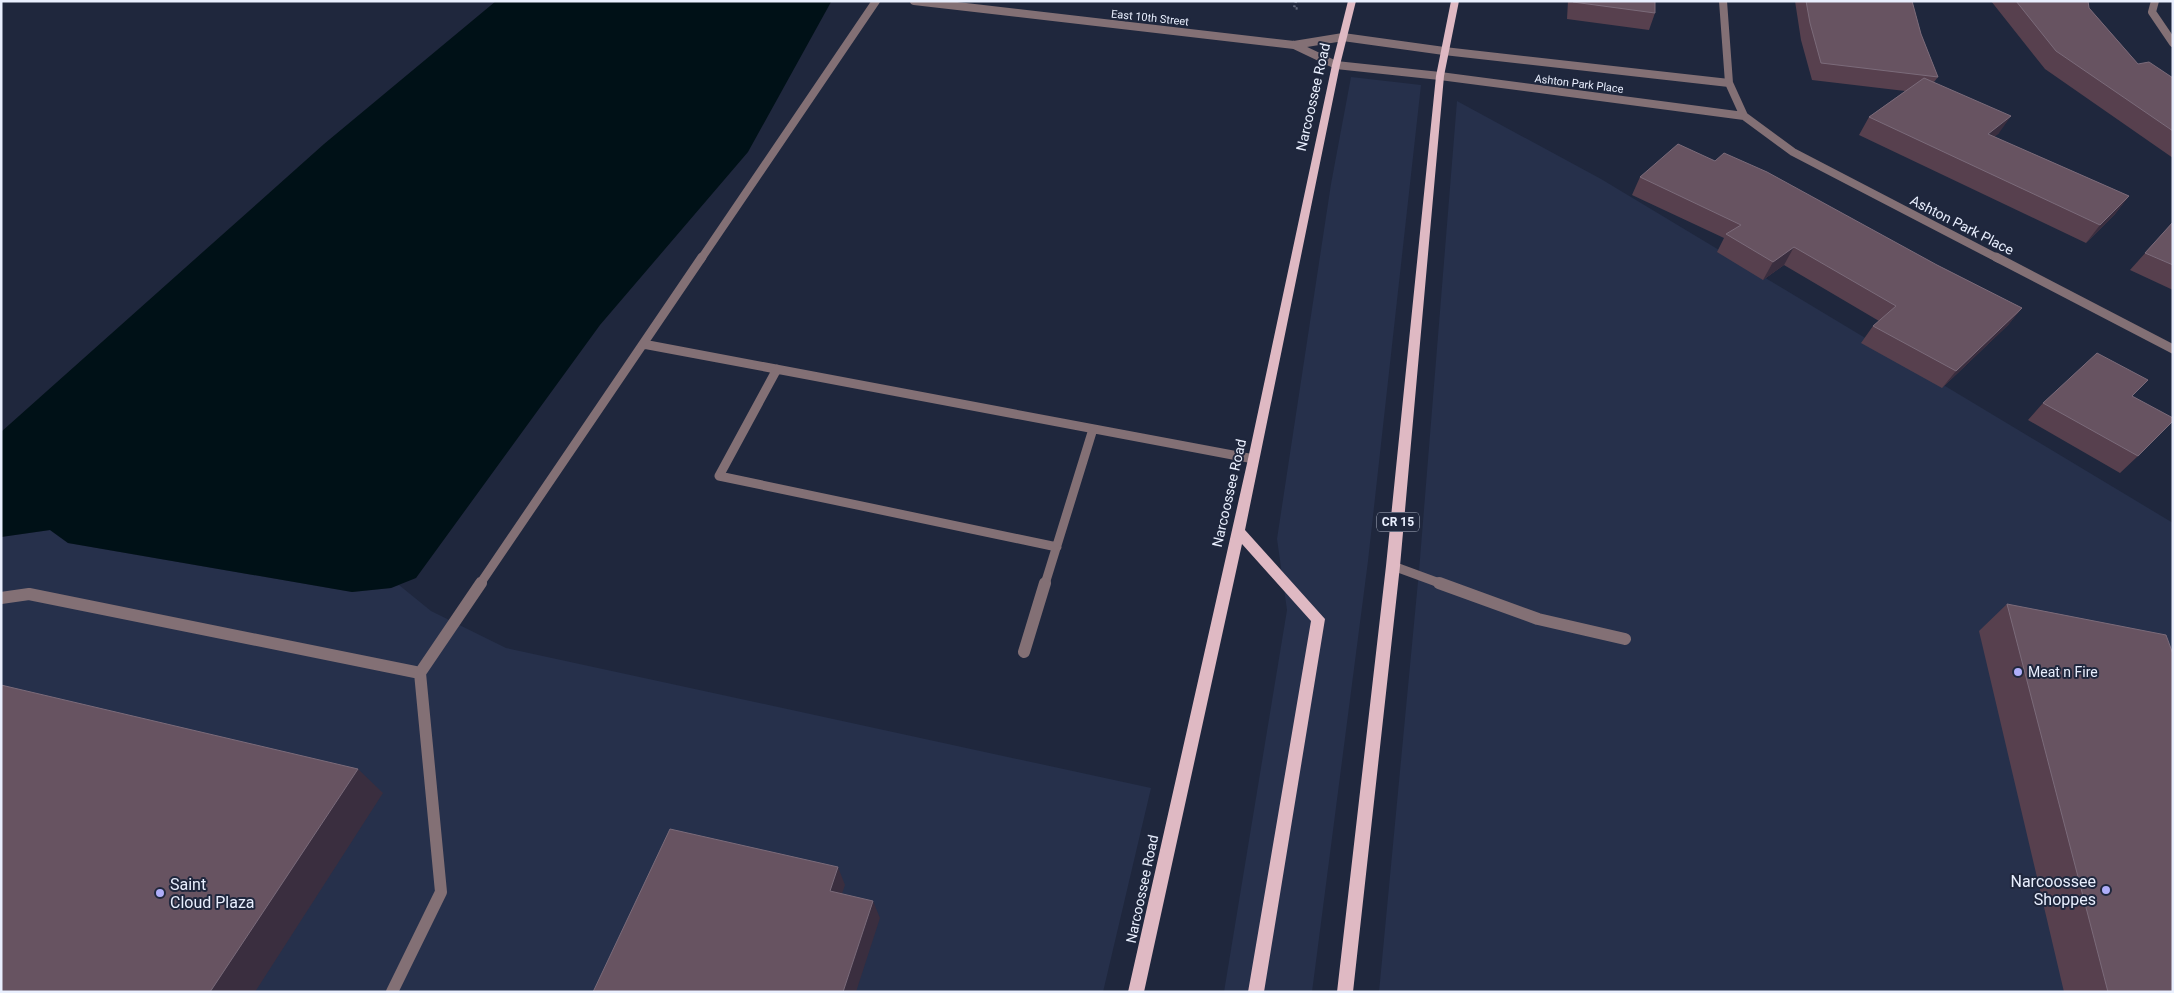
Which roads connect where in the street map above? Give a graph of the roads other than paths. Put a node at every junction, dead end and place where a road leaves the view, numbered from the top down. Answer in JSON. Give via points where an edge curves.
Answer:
{"nodes":[{"id":1,"x":876,"y":1,"type":"edge"},
{"id":2,"x":914,"y":1,"type":"edge"},
{"id":3,"x":1352,"y":1,"type":"edge"},
{"id":4,"x":1455,"y":1,"type":"edge"},
{"id":5,"x":1722,"y":1,"type":"edge"},
{"id":6,"x":2155,"y":1,"type":"edge"},
{"id":7,"x":1343,"y":37,"type":"junction"},
{"id":8,"x":2173,"y":43,"type":"edge"},
{"id":9,"x":1294,"y":45,"type":"junction"},
{"id":10,"x":1444,"y":51,"type":"junction"},
{"id":11,"x":1336,"y":64,"type":"junction"},
{"id":12,"x":1440,"y":76,"type":"junction"},
{"id":13,"x":1729,"y":84,"type":"junction"},
{"id":14,"x":1744,"y":116,"type":"junction"},
{"id":15,"x":643,"y":344,"type":"junction"},
{"id":16,"x":2173,"y":349,"type":"edge"},
{"id":17,"x":776,"y":369,"type":"junction"},
{"id":18,"x":1092,"y":429,"type":"junction"},
{"id":19,"x":1254,"y":459,"type":"junction"},
{"id":20,"x":1237,"y":530,"type":"junction"},
{"id":21,"x":1057,"y":547,"type":"junction"},
{"id":22,"x":1393,"y":566,"type":"junction"},
{"id":23,"x":1,"y":598,"type":"edge"},
{"id":24,"x":1625,"y":639,"type":"dead end"},
{"id":25,"x":1024,"y":652,"type":"dead end"},
{"id":26,"x":420,"y":673,"type":"junction"},
{"id":27,"x":392,"y":992,"type":"edge"},
{"id":28,"x":1136,"y":992,"type":"edge"},
{"id":29,"x":1256,"y":992,"type":"edge"},
{"id":30,"x":1345,"y":992,"type":"edge"}],
"edges":[{"from":1,"to":15,"type":"street"},
{"from":2,"to":9,"type":"street","name":"East 10th Street"},
{"from":3,"to":7,"type":"main road","name":"Narcoossee Road"},
{"from":4,"to":10,"type":"main road","number":"CR 15"},
{"from":5,"to":13,"type":"street","name":"Ashton Park Place"},
{"from":6,"to":8,"type":"street","via":[[2152,12]]},
{"from":7,"to":9,"type":"street","name":"East 10th Street"},
{"from":7,"to":10,"type":"street","name":"East 10th Street"},
{"from":7,"to":11,"type":"main road","name":"Narcoossee Road"},
{"from":9,"to":11,"type":"street","name":"East 10th Street"},
{"from":10,"to":12,"type":"main road","number":"CR 15"},
{"from":10,"to":13,"type":"street","name":"Ashton Park Place"},
{"from":11,"to":12,"type":"street","name":"East 10th Street"},
{"from":11,"to":19,"type":"main road","name":"Narcoossee Road"},
{"from":12,"to":14,"type":"street","name":"Ashton Park Place"},
{"from":12,"to":22,"type":"main road","number":"CR 15"},
{"from":13,"to":14,"type":"street","name":"Ashton Park Place"},
{"from":14,"to":16,"type":"street","name":"Ashton Park Place","via":[[1793,152]]},
{"from":15,"to":17,"type":"street"},
{"from":15,"to":26,"type":"street"},
{"from":17,"to":18,"type":"street"},
{"from":17,"to":21,"type":"street","via":[[719,476]]},
{"from":18,"to":19,"type":"street"},
{"from":18,"to":21,"type":"street"},
{"from":19,"to":20,"type":"main road","name":"Narcoossee Road"},
{"from":20,"to":28,"type":"main road","name":"Narcoossee Road"},
{"from":20,"to":29,"type":"main road","via":[[1318,619]]},
{"from":21,"to":25,"type":"street"},
{"from":22,"to":24,"type":"street","via":[[1538,619]]},
{"from":22,"to":30,"type":"main road","number":"CR 15"},
{"from":23,"to":26,"type":"street","via":[[29,594]]},
{"from":26,"to":27,"type":"street","via":[[441,892]]}]}
